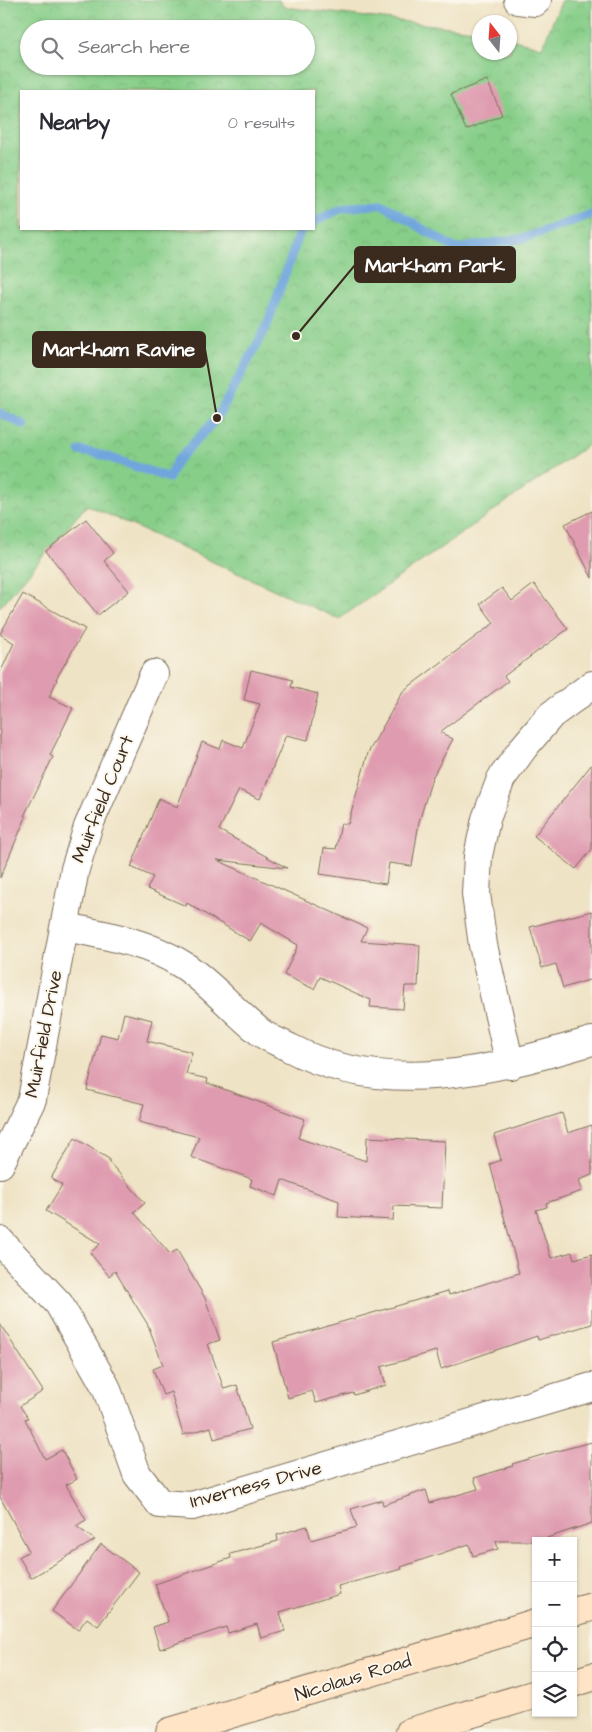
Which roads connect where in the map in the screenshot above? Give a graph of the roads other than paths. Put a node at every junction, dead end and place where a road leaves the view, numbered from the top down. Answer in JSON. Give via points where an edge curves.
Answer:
{"nodes":[{"id":1,"x":518,"y":0,"type":"edge"},
{"id":2,"x":537,"y":0,"type":"edge"},
{"id":3,"x":154,"y":674,"type":"dead end"},
{"id":4,"x":592,"y":685,"type":"edge"},
{"id":5,"x":65,"y":927,"type":"junction"},
{"id":6,"x":592,"y":1041,"type":"edge"},
{"id":7,"x":510,"y":1065,"type":"junction"},
{"id":8,"x":0,"y":1164,"type":"edge"},
{"id":9,"x":0,"y":1241,"type":"edge"},
{"id":10,"x":592,"y":1387,"type":"edge"},
{"id":11,"x":592,"y":1607,"type":"edge"},
{"id":12,"x":577,"y":1611,"type":"edge"},
{"id":13,"x":532,"y":1624,"type":"edge"},
{"id":14,"x":592,"y":1677,"type":"edge"},
{"id":15,"x":577,"y":1682,"type":"edge"},
{"id":16,"x":532,"y":1695,"type":"edge"},
{"id":17,"x":170,"y":1732,"type":"edge"},
{"id":18,"x":410,"y":1732,"type":"edge"}],
"edges":[{"from":1,"to":2,"type":"street"},
{"from":3,"to":5,"type":"street","name":"Muirfield Court","via":[[88,827],[75,869]]},
{"from":4,"to":7,"type":"street","via":[[551,714],[501,780],[486,820],[478,856],[476,894],[483,945]]},
{"from":5,"to":7,"type":"street","via":[[144,946],[183,965],[218,992],[261,1033],[309,1058],[362,1074],[437,1076]]},
{"from":5,"to":8,"type":"street","name":"Muirfield Drive","via":[[32,1099]]},
{"from":6,"to":7,"type":"street"},
{"from":9,"to":10,"type":"street","name":"Inverness Drive","via":[[59,1304],[106,1387],[137,1474],[160,1504],[192,1506]]},
{"from":11,"to":12,"type":"main road"},
{"from":13,"to":17,"type":"main road","name":"Nicolaus Road"},
{"from":14,"to":15,"type":"main road"},
{"from":16,"to":18,"type":"main road"}]}
